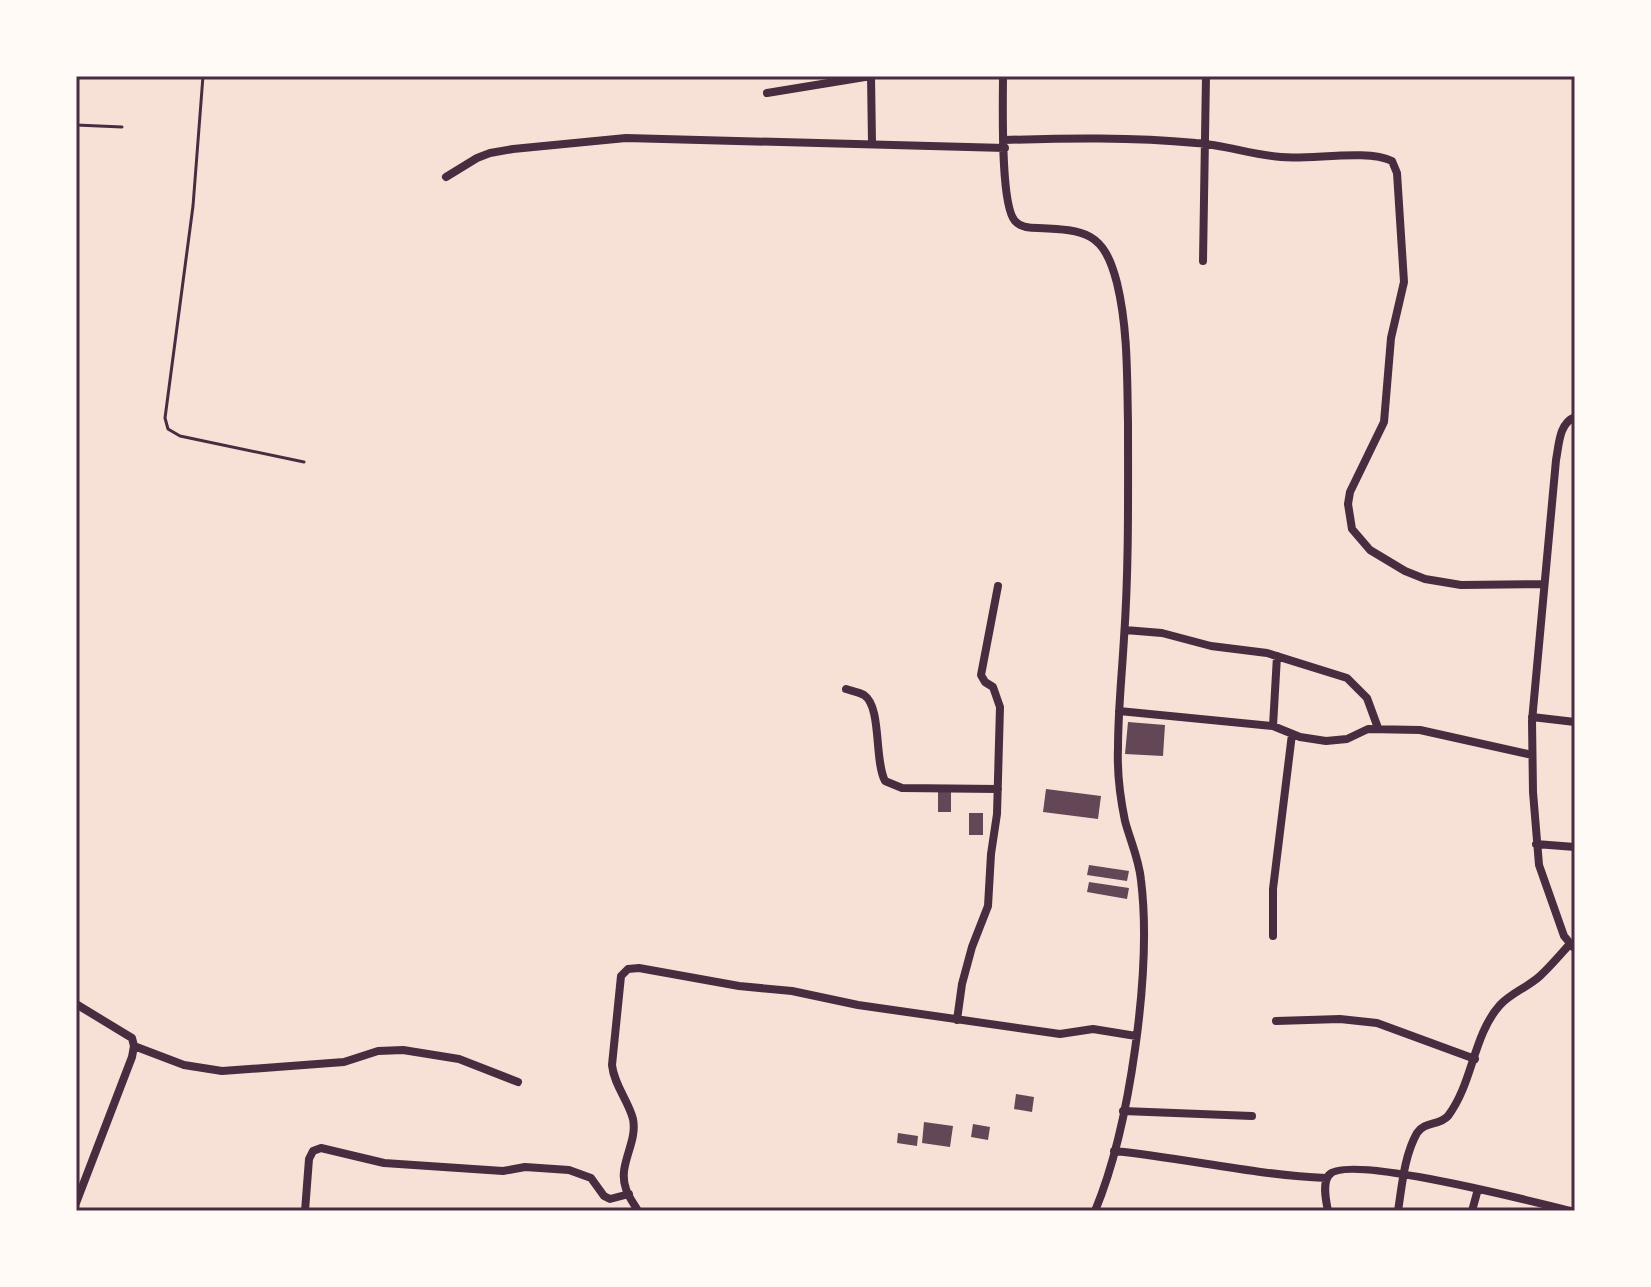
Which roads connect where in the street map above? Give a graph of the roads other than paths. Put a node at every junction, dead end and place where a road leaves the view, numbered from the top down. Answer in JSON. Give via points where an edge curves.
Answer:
{"nodes":[{"id":1,"x":871,"y":76,"type":"edge"},
{"id":2,"x":1003,"y":76,"type":"edge"},
{"id":3,"x":1206,"y":76,"type":"edge"},
{"id":4,"x":767,"y":93,"type":"dead end"},
{"id":5,"x":872,"y":143,"type":"junction"},
{"id":6,"x":1005,"y":144,"type":"junction"},
{"id":7,"x":1205,"y":144,"type":"junction"},
{"id":8,"x":446,"y":177,"type":"dead end"},
{"id":9,"x":1203,"y":261,"type":"dead end"},
{"id":10,"x":1575,"y":417,"type":"edge"},
{"id":11,"x":1544,"y":584,"type":"junction"},
{"id":12,"x":998,"y":586,"type":"dead end"},
{"id":13,"x":1125,"y":630,"type":"junction"},
{"id":14,"x":1277,"y":656,"type":"junction"},
{"id":15,"x":846,"y":689,"type":"dead end"},
{"id":16,"x":1119,"y":711,"type":"junction"},
{"id":17,"x":1532,"y":717,"type":"junction"},
{"id":18,"x":1575,"y":722,"type":"edge"},
{"id":19,"x":1273,"y":726,"type":"junction"},
{"id":20,"x":1378,"y":728,"type":"junction"},
{"id":21,"x":1292,"y":734,"type":"junction"},
{"id":22,"x":1532,"y":755,"type":"junction"},
{"id":23,"x":998,"y":789,"type":"junction"},
{"id":24,"x":1536,"y":844,"type":"junction"},
{"id":25,"x":1575,"y":847,"type":"edge"},
{"id":26,"x":1273,"y":936,"type":"dead end"},
{"id":27,"x":1572,"y":947,"type":"edge"},
{"id":28,"x":76,"y":1004,"type":"edge"},
{"id":29,"x":957,"y":1020,"type":"junction"},
{"id":30,"x":1276,"y":1021,"type":"dead end"},
{"id":31,"x":1136,"y":1036,"type":"junction"},
{"id":32,"x":134,"y":1046,"type":"junction"},
{"id":33,"x":1475,"y":1059,"type":"junction"},
{"id":34,"x":518,"y":1082,"type":"dead end"},
{"id":35,"x":1123,"y":1111,"type":"junction"},
{"id":36,"x":1252,"y":1116,"type":"dead end"},
{"id":37,"x":1114,"y":1151,"type":"junction"},
{"id":38,"x":1404,"y":1175,"type":"junction"},
{"id":39,"x":1326,"y":1178,"type":"junction"},
{"id":40,"x":1478,"y":1189,"type":"junction"},
{"id":41,"x":629,"y":1194,"type":"junction"},
{"id":42,"x":76,"y":1203,"type":"edge"},
{"id":43,"x":1554,"y":1209,"type":"edge"},
{"id":44,"x":305,"y":1211,"type":"edge"},
{"id":45,"x":638,"y":1211,"type":"edge"},
{"id":46,"x":1095,"y":1211,"type":"edge"},
{"id":47,"x":1328,"y":1211,"type":"edge"},
{"id":48,"x":1398,"y":1211,"type":"edge"},
{"id":49,"x":1472,"y":1211,"type":"edge"},
{"id":50,"x":1571,"y":1211,"type":"edge"}],
"edges":[{"from":1,"to":4,"type":"street"},
{"from":1,"to":5,"type":"street"},
{"from":2,"to":6,"type":"street"},
{"from":3,"to":7,"type":"street"},
{"from":5,"to":6,"type":"street"},
{"from":5,"to":8,"type":"street","via":[[626,138],[490,153]]},
{"from":6,"to":7,"type":"street","via":[[1088,137]]},
{"from":6,"to":13,"type":"street","via":[[1013,220],[1032,228],[1087,233],[1107,253],[1116,282],[1127,373]]},
{"from":7,"to":9,"type":"street"},
{"from":7,"to":11,"type":"street","via":[[1279,157],[1392,161],[1404,282],[1391,338],[1384,422],[1350,492],[1352,529],[1370,550],[1425,579],[1461,585]]},
{"from":10,"to":11,"type":"street","via":[[1564,426],[1556,460]]},
{"from":11,"to":17,"type":"street"},
{"from":12,"to":23,"type":"street","via":[[981,675],[993,687],[1000,707]]},
{"from":13,"to":14,"type":"street"},
{"from":13,"to":16,"type":"street"},
{"from":14,"to":19,"type":"street"},
{"from":14,"to":20,"type":"street","via":[[1354,682],[1367,698]]},
{"from":15,"to":23,"type":"street","via":[[870,701],[885,781],[893,786]]},
{"from":16,"to":19,"type":"street"},
{"from":16,"to":31,"type":"street","via":[[1121,797],[1142,880]]},
{"from":17,"to":18,"type":"street"},
{"from":17,"to":22,"type":"street"},
{"from":19,"to":21,"type":"street"},
{"from":20,"to":21,"type":"street","via":[[1326,741]]},
{"from":20,"to":22,"type":"street","via":[[1437,732]]},
{"from":21,"to":26,"type":"street","via":[[1273,889]]},
{"from":22,"to":24,"type":"street"},
{"from":23,"to":29,"type":"street","via":[[987,915],[972,947]]},
{"from":24,"to":25,"type":"street"},
{"from":24,"to":27,"type":"street","via":[[1547,895]]},
{"from":27,"to":33,"type":"street","via":[[1501,1003]]},
{"from":28,"to":32,"type":"street","via":[[132,1038]]},
{"from":29,"to":31,"type":"street","via":[[1060,1034],[1093,1029]]},
{"from":29,"to":41,"type":"street","via":[[628,969],[621,976],[612,1065],[633,1122],[624,1169]]},
{"from":30,"to":33,"type":"street","via":[[1377,1023]]},
{"from":31,"to":35,"type":"street"},
{"from":32,"to":34,"type":"street","via":[[184,1065],[222,1071],[344,1062],[378,1051],[403,1050],[459,1059]]},
{"from":32,"to":42,"type":"street"},
{"from":33,"to":38,"type":"street","via":[[1448,1116],[1417,1134]]},
{"from":35,"to":36,"type":"street"},
{"from":35,"to":37,"type":"street"},
{"from":37,"to":39,"type":"street"},
{"from":37,"to":46,"type":"street"},
{"from":38,"to":39,"type":"street","via":[[1348,1167]]},
{"from":38,"to":40,"type":"street"},
{"from":38,"to":48,"type":"street"},
{"from":39,"to":47,"type":"street"},
{"from":40,"to":43,"type":"street"},
{"from":40,"to":49,"type":"street"},
{"from":41,"to":44,"type":"street","via":[[610,1199],[591,1178],[569,1170],[384,1163],[321,1148],[309,1159]]},
{"from":41,"to":45,"type":"street"},
{"from":43,"to":50,"type":"street"}]}
